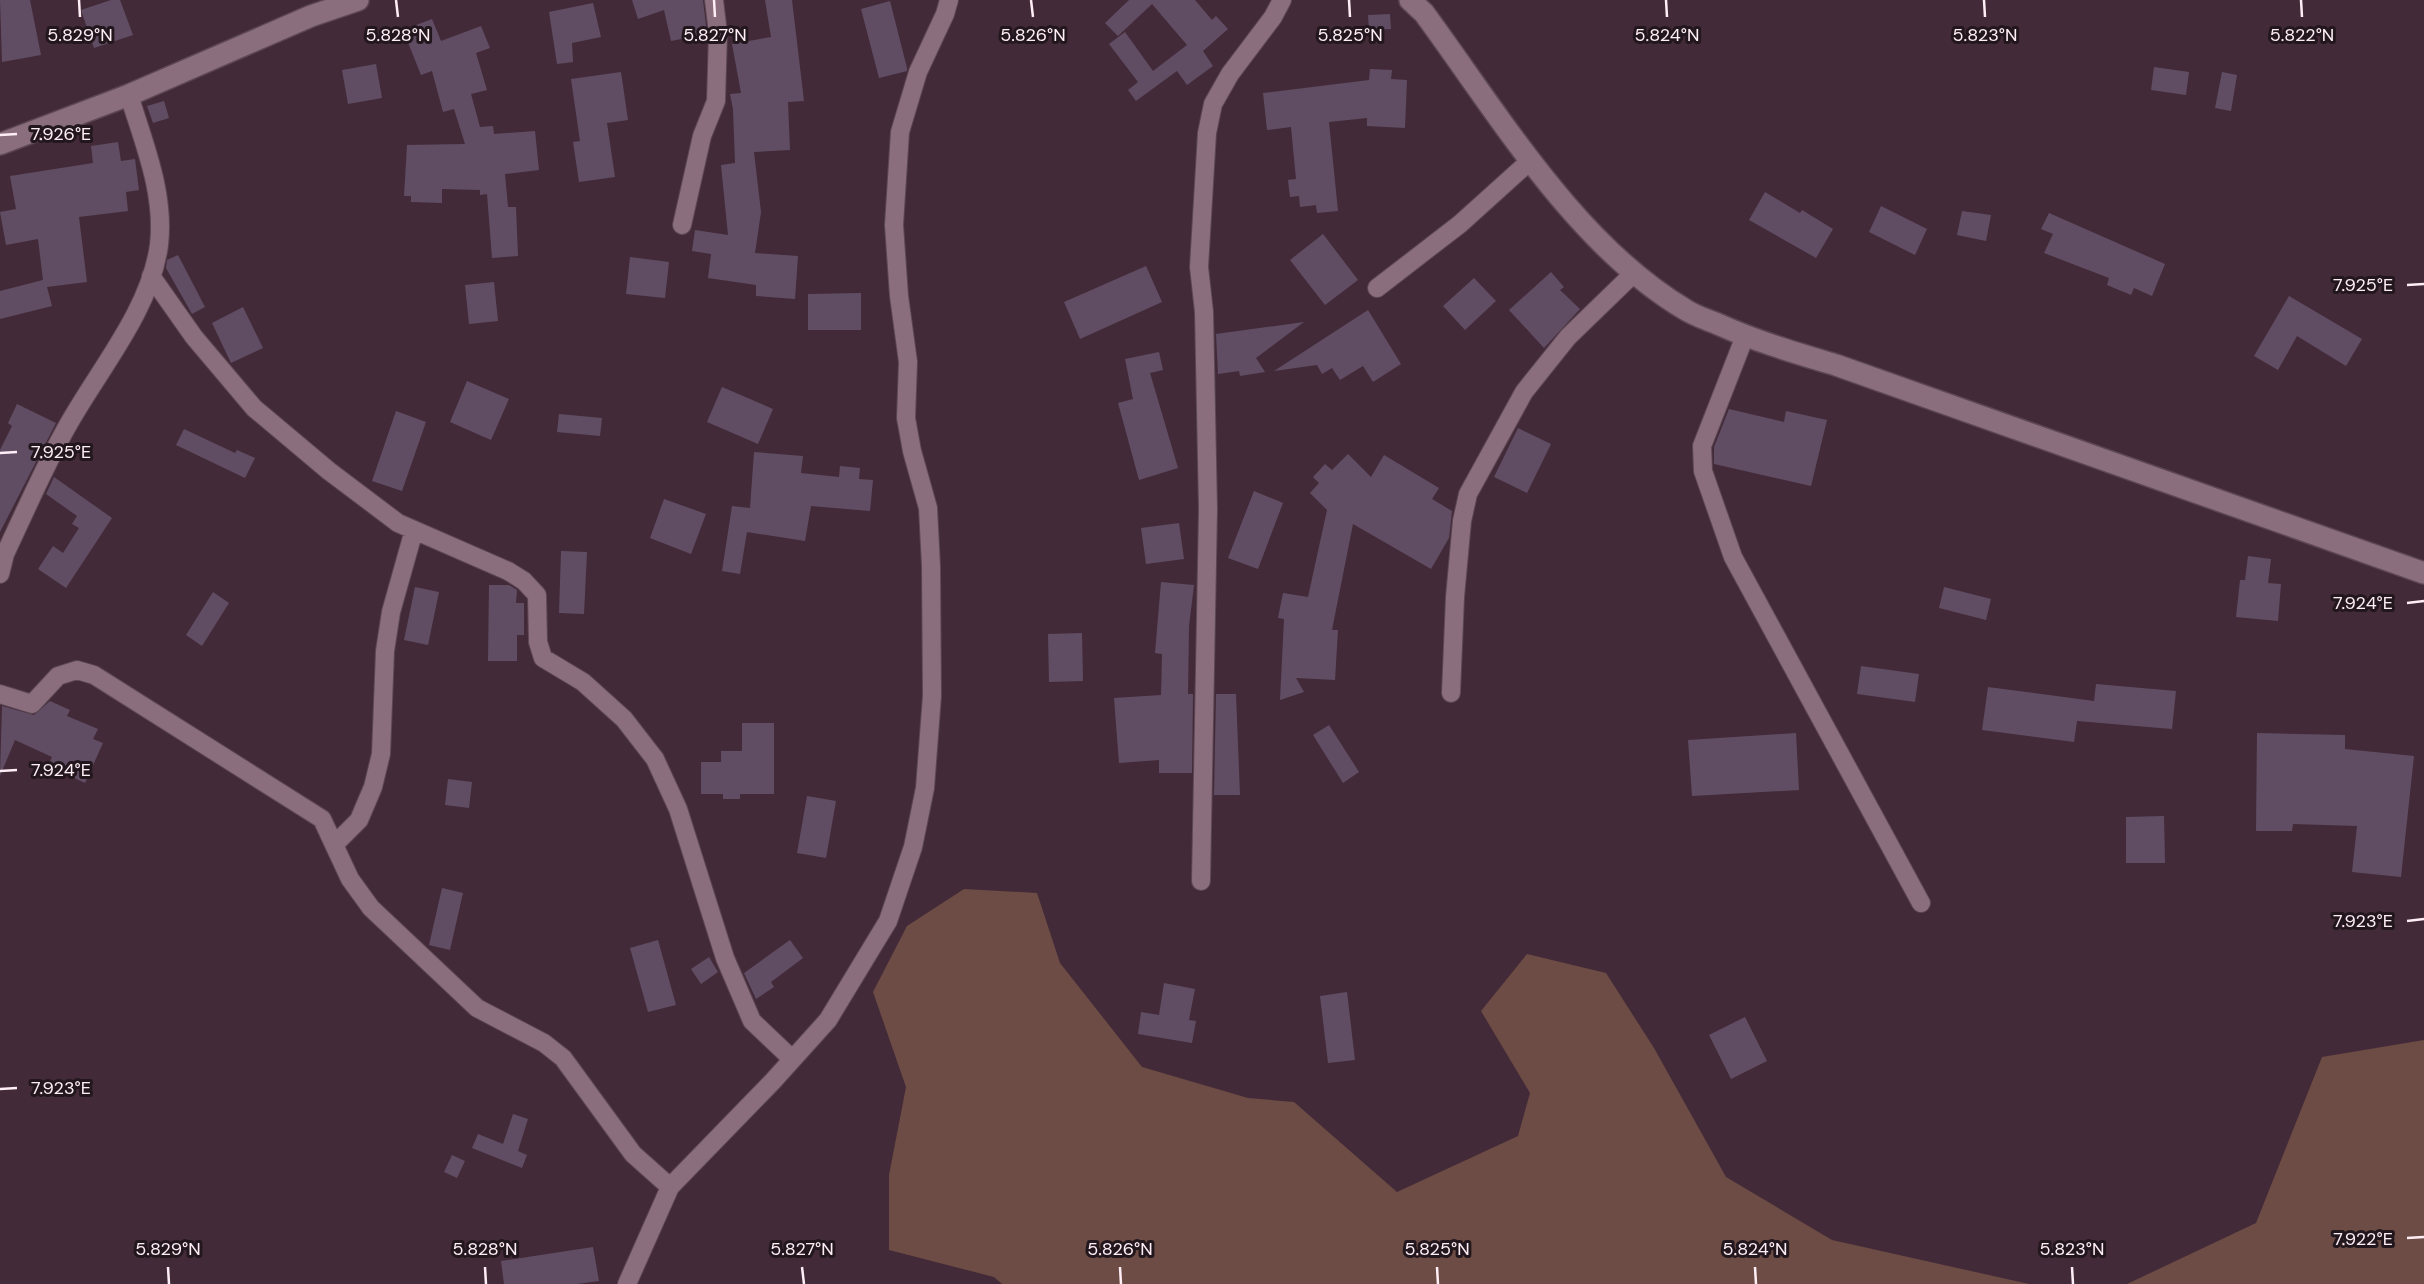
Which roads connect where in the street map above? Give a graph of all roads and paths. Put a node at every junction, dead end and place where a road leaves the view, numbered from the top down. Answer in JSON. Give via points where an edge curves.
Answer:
{"nodes":[{"id":1,"x":358,"y":0,"type":"edge"},
{"id":2,"x":714,"y":0,"type":"edge"},
{"id":3,"x":949,"y":0,"type":"edge"},
{"id":4,"x":1282,"y":0,"type":"edge"},
{"id":5,"x":1410,"y":0,"type":"edge"},
{"id":6,"x":308,"y":8,"type":"edge"},
{"id":7,"x":129,"y":95,"type":"junction"},
{"id":8,"x":0,"y":144,"type":"edge"},
{"id":9,"x":1531,"y":160,"type":"junction"},
{"id":10,"x":682,"y":225,"type":"dead end"},
{"id":11,"x":1634,"y":273,"type":"junction"},
{"id":12,"x":151,"y":276,"type":"junction"},
{"id":13,"x":1377,"y":288,"type":"dead end"},
{"id":14,"x":1745,"y":336,"type":"junction"},
{"id":15,"x":414,"y":530,"type":"junction"},
{"id":16,"x":2424,"y":573,"type":"edge"},
{"id":17,"x":0,"y":574,"type":"edge"},
{"id":18,"x":1451,"y":693,"type":"dead end"},
{"id":19,"x":0,"y":694,"type":"edge"},
{"id":20,"x":335,"y":844,"type":"junction"},
{"id":21,"x":1200,"y":881,"type":"dead end"},
{"id":22,"x":1921,"y":903,"type":"dead end"},
{"id":23,"x":792,"y":1059,"type":"junction"},
{"id":24,"x":670,"y":1187,"type":"junction"},
{"id":25,"x":634,"y":1280,"type":"edge"}],
"edges":[{"from":1,"to":6,"type":"main road"},
{"from":2,"to":10,"type":"street","via":[[716,101],[702,136]]},
{"from":3,"to":23,"type":"street","via":[[918,72],[900,132],[894,225],[908,362],[906,418],[929,520],[932,696],[925,788],[913,847],[888,920],[828,1020]]},
{"from":4,"to":21,"type":"street","via":[[1230,74],[1213,104],[1207,132],[1199,267],[1208,509]]},
{"from":5,"to":9,"type":"main road"},
{"from":6,"to":7,"type":"main road"},
{"from":7,"to":8,"type":"main road"},
{"from":7,"to":12,"type":"street","via":[[158,188],[159,245]]},
{"from":9,"to":11,"type":"main road","via":[[1590,232]]},
{"from":9,"to":13,"type":"street","via":[[1460,224]]},
{"from":11,"to":14,"type":"main road","via":[[1687,311]]},
{"from":11,"to":18,"type":"street","via":[[1568,337],[1524,392],[1468,494],[1455,597]]},
{"from":12,"to":15,"type":"street","via":[[194,337],[254,408],[329,471]]},
{"from":12,"to":17,"type":"street","via":[[137,311],[63,433],[5,554]]},
{"from":14,"to":16,"type":"main road"},
{"from":14,"to":22,"type":"street","via":[[1702,446],[1703,471],[1733,557]]},
{"from":15,"to":20,"type":"street","via":[[389,625],[381,754],[373,787],[359,820]]},
{"from":15,"to":23,"type":"street","via":[[524,580],[537,595],[543,658],[583,682],[624,719],[655,759],[678,809],[725,958],[752,1021]]},
{"from":19,"to":20,"type":"street","via":[[32,704],[58,676],[77,670],[94,675],[322,819]]},
{"from":20,"to":24,"type":"street","via":[[350,879],[371,908],[477,1009],[564,1058],[633,1154]]},
{"from":23,"to":24,"type":"street"},
{"from":24,"to":25,"type":"street"}]}
